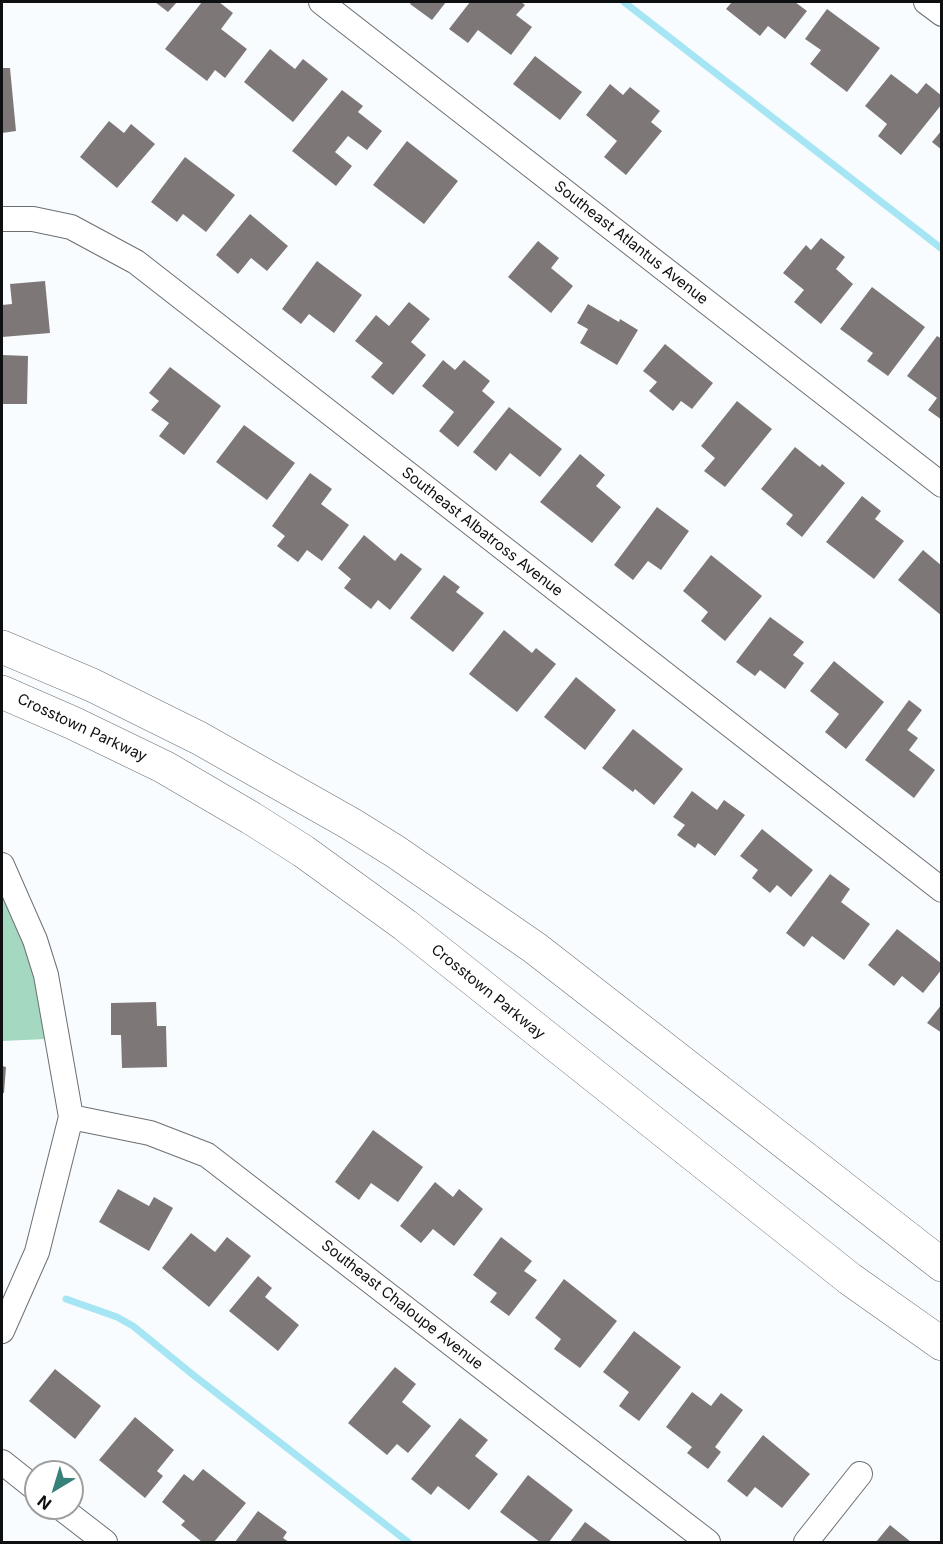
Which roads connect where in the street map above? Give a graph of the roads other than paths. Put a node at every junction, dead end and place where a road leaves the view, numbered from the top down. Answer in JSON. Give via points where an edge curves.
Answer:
{"nodes":[{"id":1,"x":321,"y":2,"type":"edge"},
{"id":2,"x":926,"y":2,"type":"edge"},
{"id":3,"x":942,"y":14,"type":"edge"},
{"id":4,"x":2,"y":219,"type":"edge"},
{"id":5,"x":942,"y":485,"type":"edge"},
{"id":6,"x":16,"y":653,"type":"edge"},
{"id":7,"x":8,"y":694,"type":"edge"},
{"id":8,"x":2,"y":865,"type":"edge"},
{"id":9,"x":942,"y":890,"type":"edge"},
{"id":10,"x":72,"y":1117,"type":"junction"},
{"id":11,"x":942,"y":1265,"type":"edge"},
{"id":12,"x":2,"y":1331,"type":"edge"},
{"id":13,"x":942,"y":1344,"type":"edge"},
{"id":14,"x":2,"y":1462,"type":"edge"},
{"id":15,"x":860,"y":1474,"type":"dead end"},
{"id":16,"x":24,"y":1479,"type":"edge"},
{"id":17,"x":77,"y":1520,"type":"edge"},
{"id":18,"x":105,"y":1542,"type":"edge"},
{"id":19,"x":708,"y":1542,"type":"edge"},
{"id":20,"x":806,"y":1542,"type":"edge"}],
"edges":[{"from":1,"to":5,"type":"street","name":"Southeast Atlantus Avenue"},
{"from":2,"to":3,"type":"street"},
{"from":4,"to":9,"type":"street","name":"Southeast Albatross Avenue","via":[[33,219],[71,227],[136,262]]},
{"from":6,"to":11,"type":"main road","via":[[144,710],[252,766],[425,872],[573,977]]},
{"from":7,"to":13,"type":"main road","name":"Crosstown Parkway","via":[[164,767],[303,851],[405,925],[850,1279]]},
{"from":8,"to":10,"type":"street","via":[[46,975]]},
{"from":10,"to":12,"type":"street","via":[[37,1252]]},
{"from":10,"to":19,"type":"street","name":"Southeast Chaloupe Avenue","via":[[150,1132],[207,1155]]},
{"from":14,"to":16,"type":"street"},
{"from":15,"to":20,"type":"street"},
{"from":17,"to":18,"type":"street"}]}
